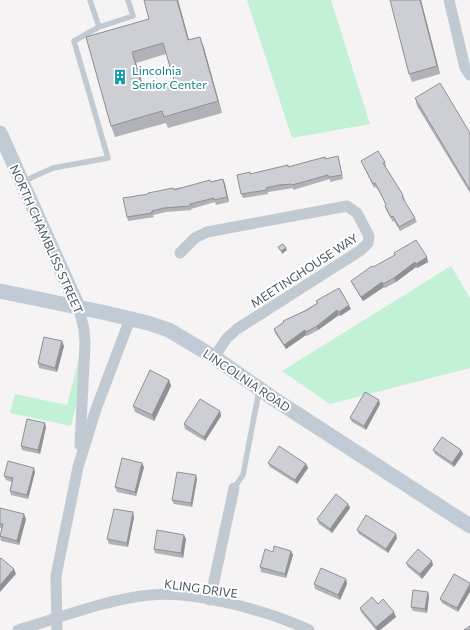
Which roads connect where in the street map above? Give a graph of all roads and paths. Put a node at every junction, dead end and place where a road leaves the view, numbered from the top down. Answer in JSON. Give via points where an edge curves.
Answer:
{"nodes":[{"id":1,"x":90,"y":0,"type":"edge"},
{"id":2,"x":128,"y":0,"type":"edge"},
{"id":3,"x":448,"y":0,"type":"edge"},
{"id":4,"x":99,"y":27,"type":"junction"},
{"id":5,"x":470,"y":75,"type":"edge"},
{"id":6,"x":0,"y":133,"type":"edge"},
{"id":7,"x":22,"y":182,"type":"junction"},
{"id":8,"x":180,"y":253,"type":"dead end"},
{"id":9,"x":0,"y":291,"type":"edge"},
{"id":10,"x":79,"y":309,"type":"junction"},
{"id":11,"x":130,"y":319,"type":"junction"},
{"id":12,"x":214,"y":357,"type":"junction"},
{"id":13,"x":260,"y":388,"type":"junction"},
{"id":14,"x":78,"y":467,"type":"junction"},
{"id":15,"x":234,"y":488,"type":"joint"},
{"id":16,"x":470,"y":526,"type":"edge"},
{"id":17,"x":210,"y":600,"type":"junction"},
{"id":18,"x":56,"y":624,"type":"edge"},
{"id":19,"x":18,"y":630,"type":"edge"},
{"id":20,"x":309,"y":630,"type":"edge"}],
"edges":[{"from":1,"to":4,"type":"lane"},
{"from":2,"to":4,"type":"lane","via":[[133,16]]},
{"from":3,"to":5,"type":"street","via":[[465,68]]},
{"from":4,"to":7,"type":"lane","via":[[74,41],[108,158],[53,168]]},
{"from":6,"to":7,"type":"main road","name":"NORTH CHAMBLISS STREET"},
{"from":7,"to":10,"type":"main road","name":"NORTH CHAMBLISS STREET"},
{"from":8,"to":12,"type":"street","name":"MEETINGHOUSE WAY","via":[[195,238],[207,232],[347,206],[355,210],[369,236],[368,243],[361,250],[237,329],[227,338]]},
{"from":9,"to":10,"type":"main road","name":"LINCOLNIA ROAD"},
{"from":10,"to":11,"type":"main road","name":"LINCOLNIA ROAD"},
{"from":10,"to":14,"type":"street","name":"NORTH CHAMBLISS STREET","via":[[85,343]]},
{"from":11,"to":12,"type":"main road","name":"LINCOLNIA ROAD","via":[[169,330]]},
{"from":11,"to":14,"type":"street","name":"NORTH CHAMBLISS STREET"},
{"from":12,"to":13,"type":"main road","name":"LINCOLNIA ROAD"},
{"from":13,"to":15,"type":"lane","via":[[243,475]]},
{"from":13,"to":16,"type":"main road","name":"LINCOLNIA ROAD"},
{"from":14,"to":18,"type":"street","name":"NORTH CHAMBLISS STREET","via":[[57,570]]},
{"from":15,"to":17,"type":"street"},
{"from":17,"to":18,"type":"street","name":"KLING DRIVE","via":[[172,595],[132,597]]},
{"from":17,"to":20,"type":"street","name":"KLING DRIVE","via":[[272,615]]},
{"from":18,"to":19,"type":"street","name":"KLING DRIVE"}]}
